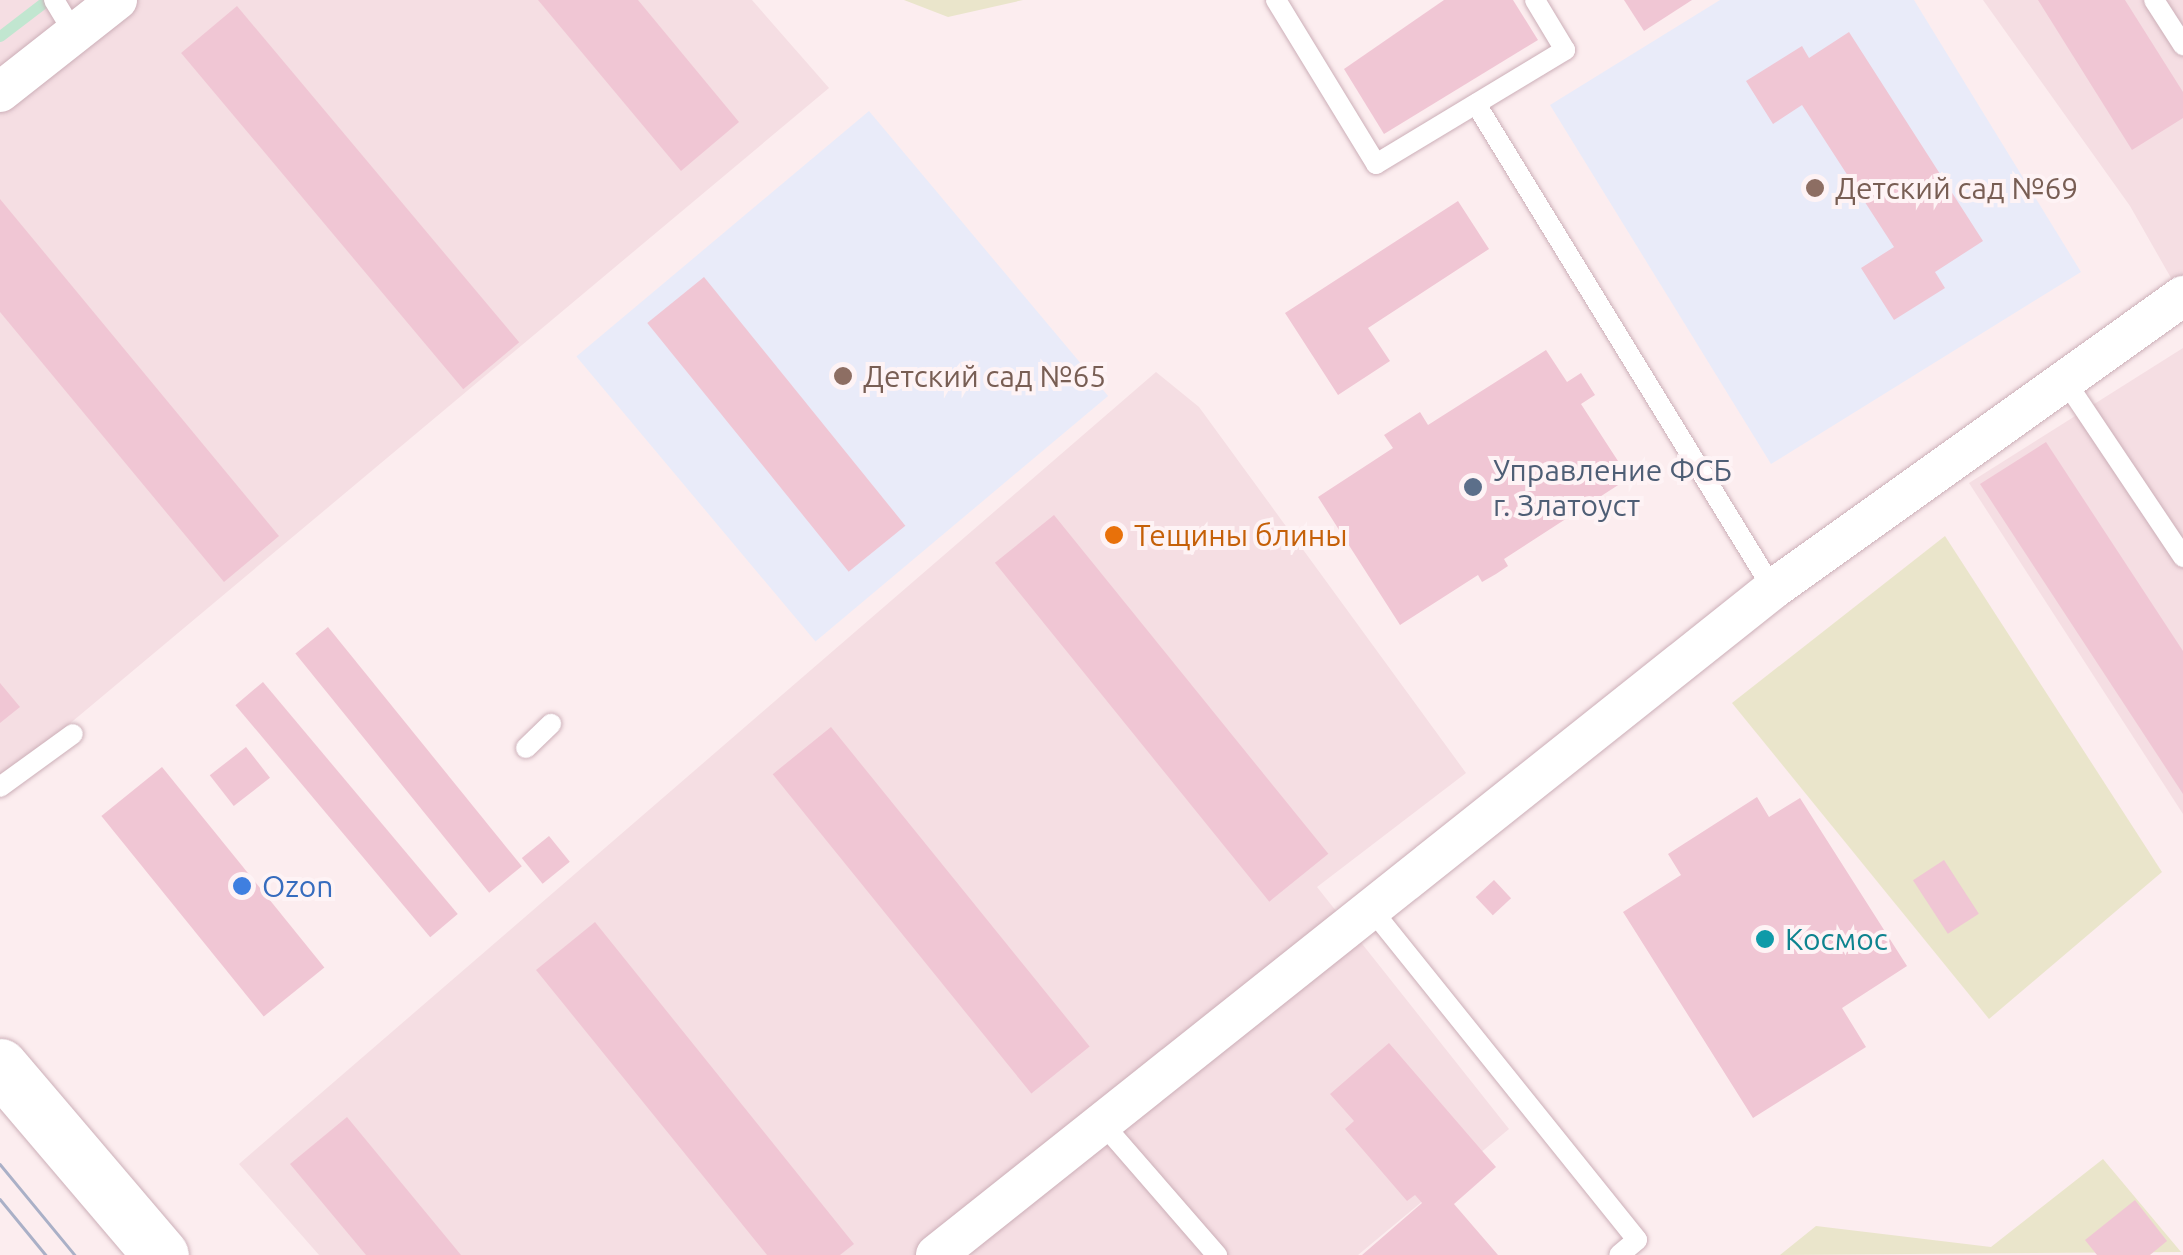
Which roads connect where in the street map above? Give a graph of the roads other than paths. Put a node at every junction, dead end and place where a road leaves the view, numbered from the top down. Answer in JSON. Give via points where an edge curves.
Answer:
{"nodes":[{"id":1,"x":116,"y":0,"type":"edge"},
{"id":2,"x":1276,"y":0,"type":"edge"},
{"id":3,"x":1536,"y":0,"type":"edge"},
{"id":4,"x":2154,"y":0,"type":"edge"},
{"id":5,"x":64,"y":17,"type":"edge"},
{"id":6,"x":2183,"y":45,"type":"edge"},
{"id":7,"x":0,"y":92,"type":"edge"},
{"id":8,"x":1476,"y":104,"type":"junction"},
{"id":9,"x":2183,"y":296,"type":"edge"},
{"id":10,"x":2062,"y":376,"type":"junction"},
{"id":11,"x":2183,"y":557,"type":"edge"},
{"id":12,"x":1773,"y":589,"type":"junction"},
{"id":13,"x":551,"y":724,"type":"dead end"},
{"id":14,"x":73,"y":734,"type":"dead end"},
{"id":15,"x":526,"y":748,"type":"dead end"},
{"id":16,"x":0,"y":787,"type":"edge"},
{"id":17,"x":1372,"y":910,"type":"junction"},
{"id":18,"x":0,"y":1066,"type":"edge"},
{"id":19,"x":1103,"y":1124,"type":"junction"},
{"id":20,"x":161,"y":1255,"type":"edge"},
{"id":21,"x":936,"y":1255,"type":"edge"},
{"id":22,"x":1217,"y":1255,"type":"edge"},
{"id":23,"x":1619,"y":1255,"type":"edge"}],
"edges":[{"from":1,"to":5,"type":"street"},
{"from":2,"to":8,"type":"lane","via":[[1376,164]]},
{"from":3,"to":8,"type":"lane","via":[[1564,50]]},
{"from":4,"to":6,"type":"lane"},
{"from":5,"to":7,"type":"street"},
{"from":8,"to":12,"type":"lane"},
{"from":9,"to":10,"type":"street"},
{"from":10,"to":11,"type":"lane"},
{"from":10,"to":12,"type":"street"},
{"from":12,"to":17,"type":"street"},
{"from":13,"to":15,"type":"lane"},
{"from":14,"to":16,"type":"lane"},
{"from":17,"to":19,"type":"street"},
{"from":17,"to":23,"type":"lane","via":[[1637,1240]]},
{"from":18,"to":20,"type":"main road"},
{"from":19,"to":21,"type":"street"},
{"from":19,"to":22,"type":"lane"}]}
